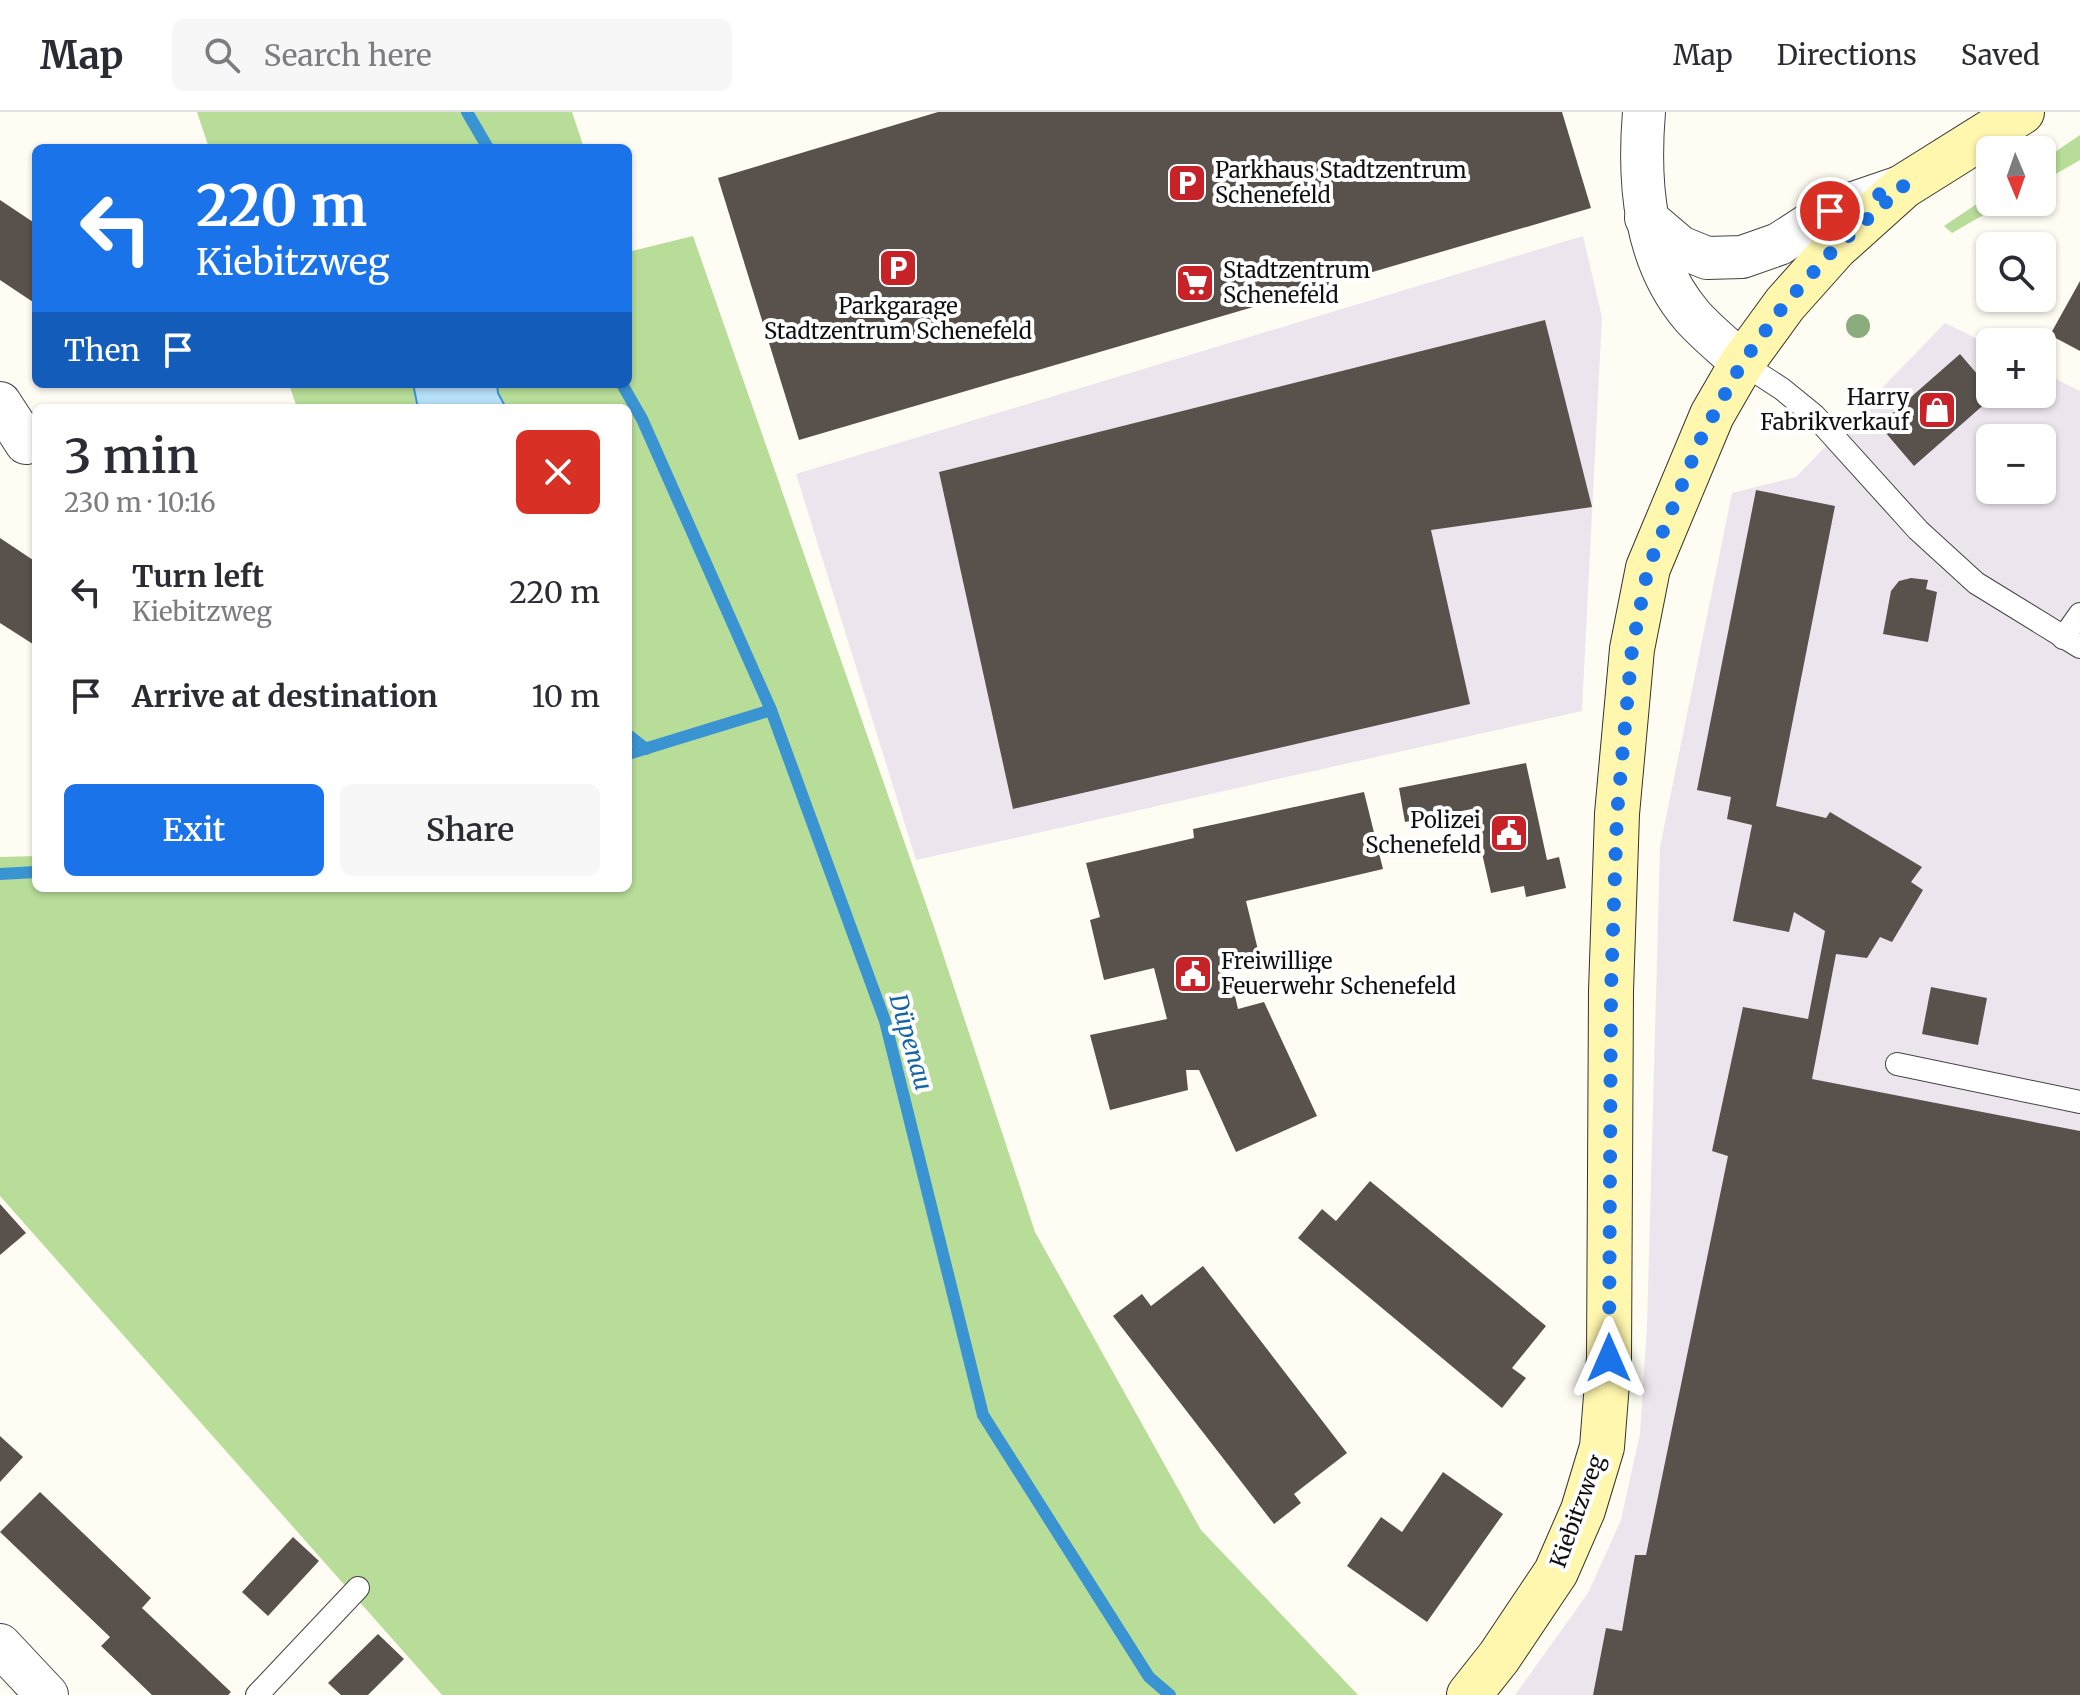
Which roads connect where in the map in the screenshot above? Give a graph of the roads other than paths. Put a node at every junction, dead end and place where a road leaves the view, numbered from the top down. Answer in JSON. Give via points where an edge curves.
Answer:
{"nodes":[{"id":1,"x":1644,"y":112,"type":"edge"},
{"id":2,"x":2017,"y":114,"type":"edge"},
{"id":3,"x":1904,"y":186,"type":"junction"},
{"id":4,"x":1646,"y":218,"type":"junction"},
{"id":5,"x":1742,"y":363,"type":"junction"},
{"id":6,"x":0,"y":403,"type":"edge"},
{"id":7,"x":26,"y":443,"type":"dead end"},
{"id":8,"x":2080,"y":614,"type":"edge"},
{"id":9,"x":2072,"y":642,"type":"edge"},
{"id":10,"x":1897,"y":1064,"type":"dead end"},
{"id":11,"x":2080,"y":1102,"type":"edge"},
{"id":12,"x":358,"y":1588,"type":"dead end"},
{"id":13,"x":0,"y":1645,"type":"edge"},
{"id":14,"x":47,"y":1695,"type":"edge"},
{"id":15,"x":257,"y":1695,"type":"edge"},
{"id":16,"x":1469,"y":1695,"type":"edge"}],
"edges":[{"from":1,"to":4,"type":"street"},
{"from":2,"to":3,"type":"street","name":"Kiebitzweg"},
{"from":3,"to":4,"type":"street","name":"Kiebitzweg","via":[[1830,211],[1779,244],[1742,257],[1707,258],[1680,247]]},
{"from":3,"to":5,"type":"street","name":"Kiebitzweg","via":[[1835,248]]},
{"from":4,"to":5,"type":"street","via":[[1661,269],[1692,315]]},
{"from":5,"to":9,"type":"lane","via":[[1814,415],[1918,530],[1976,583]]},
{"from":5,"to":16,"type":"street","name":"Kiebitzweg","via":[[1702,436],[1648,568],[1632,649],[1614,889],[1609,1358],[1602,1447],[1556,1572]]},
{"from":6,"to":7,"type":"street"},
{"from":8,"to":9,"type":"lane"},
{"from":10,"to":11,"type":"lane"},
{"from":12,"to":15,"type":"lane"},
{"from":13,"to":14,"type":"street"}]}
